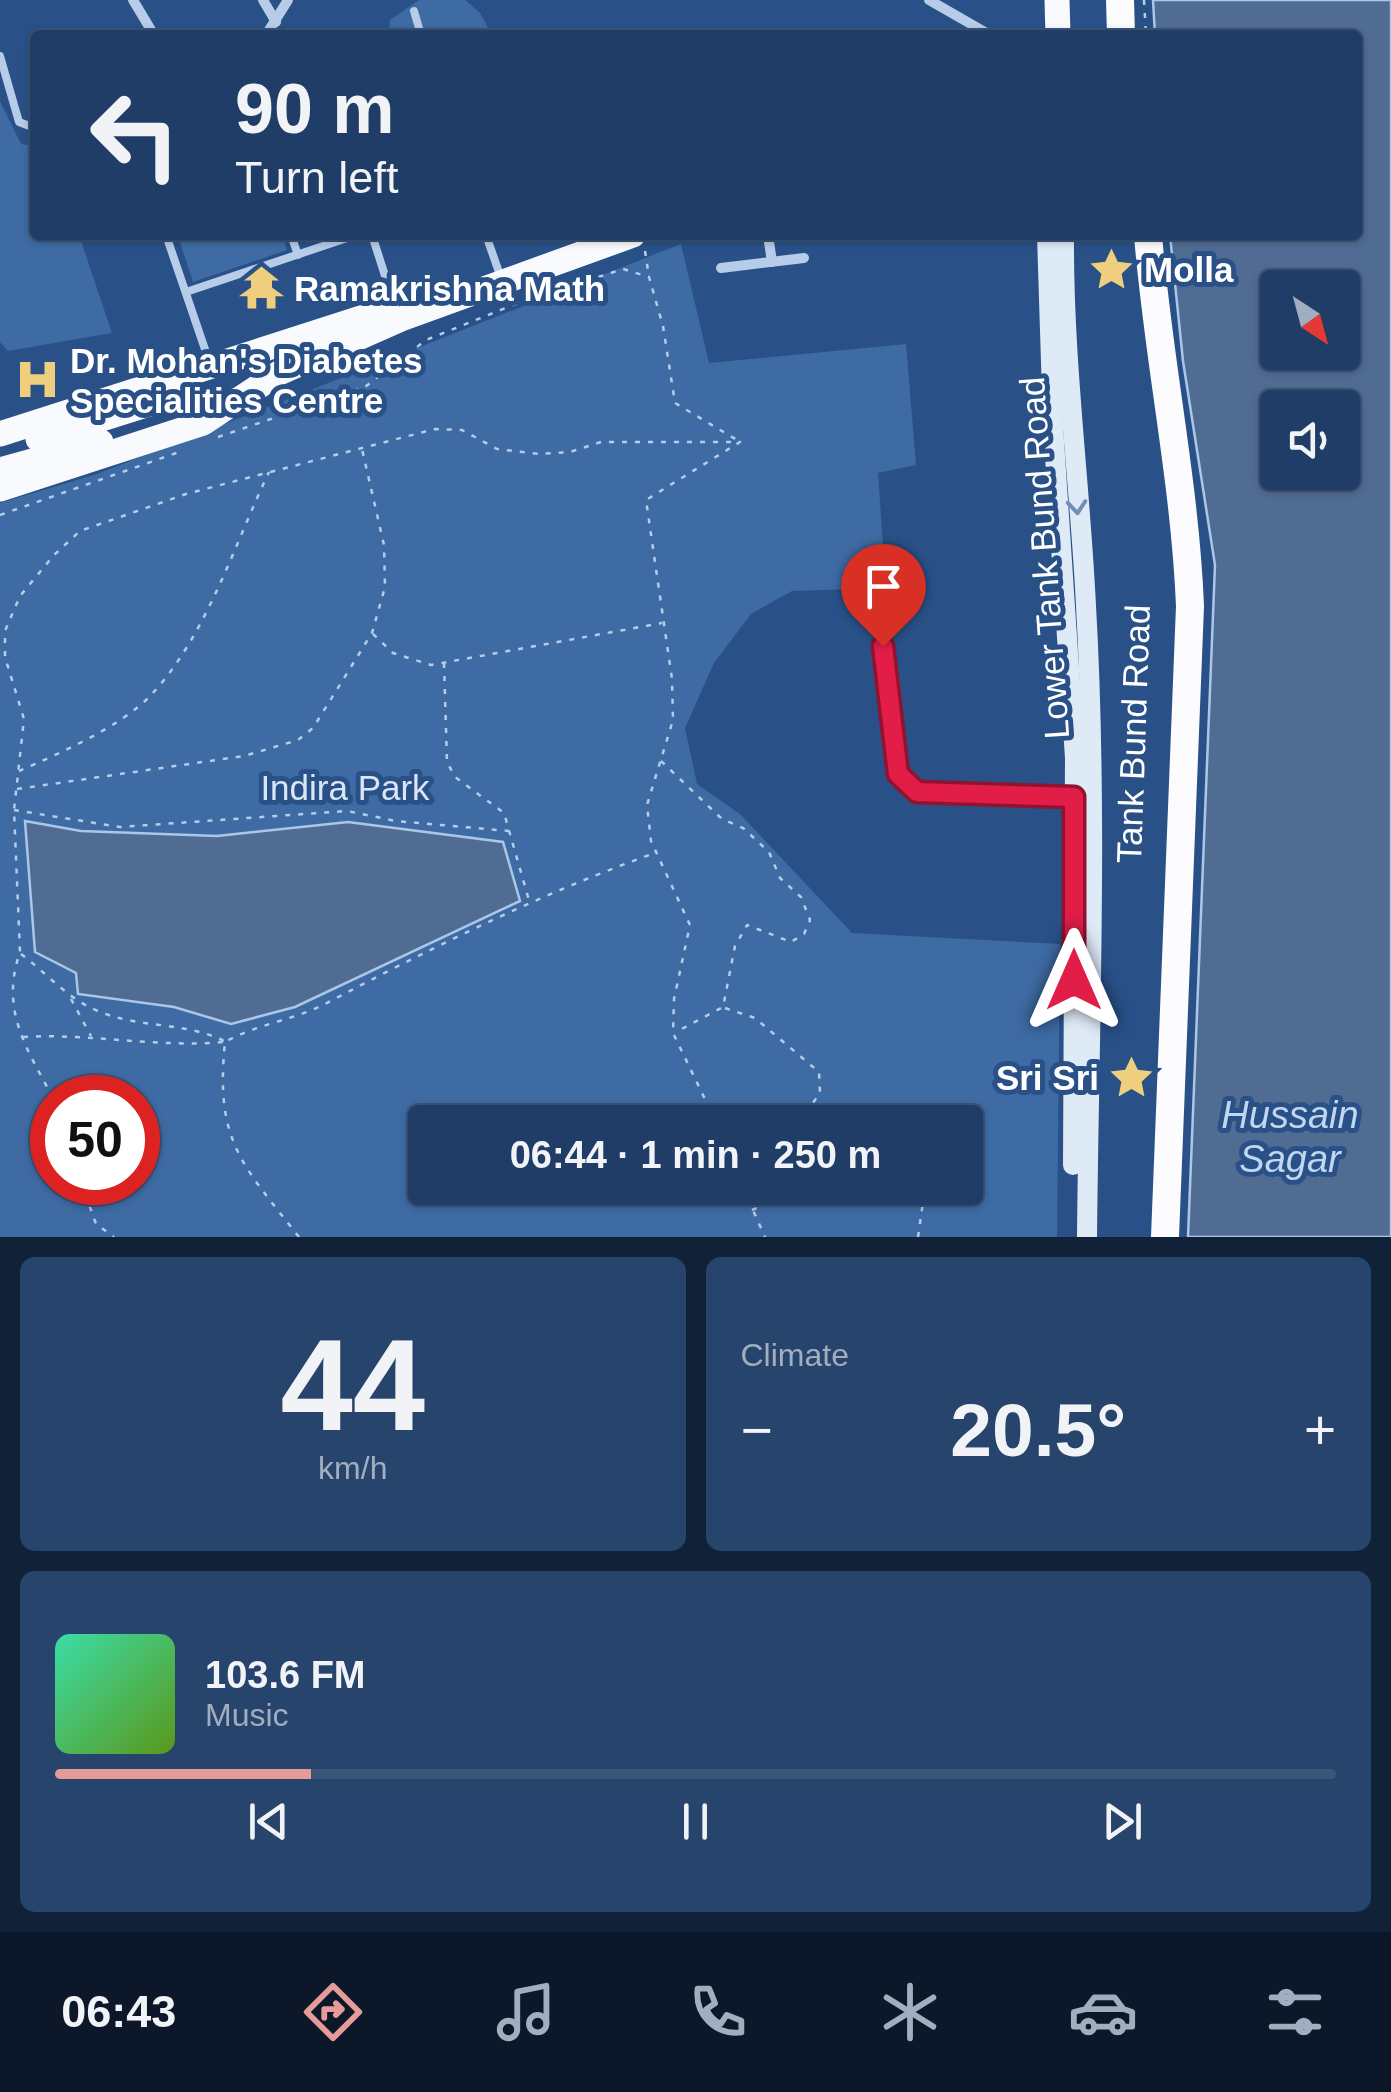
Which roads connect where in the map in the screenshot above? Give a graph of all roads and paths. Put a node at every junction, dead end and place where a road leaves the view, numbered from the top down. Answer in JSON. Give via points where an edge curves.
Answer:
{"nodes":[{"id":1,"x":133,"y":0,"type":"edge"},
{"id":2,"x":263,"y":0,"type":"edge"},
{"id":3,"x":288,"y":0,"type":"edge"},
{"id":4,"x":929,"y":0,"type":"edge"},
{"id":5,"x":1043,"y":0,"type":"edge"},
{"id":6,"x":1058,"y":0,"type":"edge"},
{"id":7,"x":1120,"y":0,"type":"edge"},
{"id":8,"x":1136,"y":0,"type":"edge"},
{"id":9,"x":1144,"y":0,"type":"edge"},
{"id":10,"x":414,"y":11,"type":"dead end"},
{"id":11,"x":276,"y":22,"type":"junction"},
{"id":12,"x":151,"y":30,"type":"edge"},
{"id":13,"x":270,"y":30,"type":"edge"},
{"id":14,"x":420,"y":30,"type":"edge"},
{"id":15,"x":981,"y":30,"type":"edge"},
{"id":16,"x":1043,"y":30,"type":"edge"},
{"id":17,"x":1058,"y":30,"type":"edge"},
{"id":18,"x":1122,"y":30,"type":"edge"},
{"id":19,"x":1136,"y":30,"type":"edge"},
{"id":20,"x":1146,"y":30,"type":"edge"},
{"id":21,"x":0,"y":56,"type":"edge"},
{"id":22,"x":30,"y":126,"type":"edge"},
{"id":23,"x":168,"y":240,"type":"edge"},
{"id":24,"x":293,"y":240,"type":"edge"},
{"id":25,"x":342,"y":240,"type":"edge"},
{"id":26,"x":374,"y":240,"type":"edge"},
{"id":27,"x":488,"y":240,"type":"edge"},
{"id":28,"x":578,"y":240,"type":"edge"},
{"id":29,"x":769,"y":240,"type":"edge"},
{"id":30,"x":1048,"y":240,"type":"edge"},
{"id":31,"x":1064,"y":240,"type":"edge"},
{"id":32,"x":1136,"y":240,"type":"edge"},
{"id":33,"x":1148,"y":240,"type":"edge"},
{"id":34,"x":639,"y":242,"type":"edge"},
{"id":35,"x":298,"y":255,"type":"junction"},
{"id":36,"x":804,"y":258,"type":"dead end"},
{"id":37,"x":772,"y":262,"type":"junction"},
{"id":38,"x":721,"y":268,"type":"dead end"},
{"id":39,"x":650,"y":276,"type":"junction"},
{"id":40,"x":501,"y":278,"type":"junction"},
{"id":41,"x":186,"y":292,"type":"junction"},
{"id":42,"x":398,"y":313,"type":"junction"},
{"id":43,"x":205,"y":368,"type":"junction"},
{"id":44,"x":144,"y":419,"type":"junction"},
{"id":45,"x":203,"y":433,"type":"junction"},
{"id":46,"x":0,"y":434,"type":"edge"},
{"id":47,"x":740,"y":442,"type":"junction"},
{"id":48,"x":361,"y":447,"type":"junction"},
{"id":49,"x":0,"y":450,"type":"edge"},
{"id":50,"x":186,"y":450,"type":"dead end"},
{"id":51,"x":0,"y":470,"type":"edge"},
{"id":52,"x":270,"y":470,"type":"junction"},
{"id":53,"x":0,"y":490,"type":"edge"},
{"id":54,"x":0,"y":516,"type":"edge"},
{"id":55,"x":664,"y":622,"type":"junction"},
{"id":56,"x":2,"y":632,"type":"edge"},
{"id":57,"x":372,"y":633,"type":"junction"},
{"id":58,"x":883,"y":646,"type":"dead end"},
{"id":59,"x":444,"y":662,"type":"junction"},
{"id":60,"x":660,"y":760,"type":"junction"},
{"id":61,"x":19,"y":771,"type":"junction"},
{"id":62,"x":17,"y":788,"type":"junction"},
{"id":63,"x":1074,"y":797,"type":"junction"},
{"id":64,"x":14,"y":810,"type":"junction"},
{"id":65,"x":510,"y":830,"type":"junction"},
{"id":66,"x":655,"y":853,"type":"junction"},
{"id":67,"x":530,"y":906,"type":"junction"},
{"id":68,"x":20,"y":952,"type":"junction"},
{"id":69,"x":70,"y":998,"type":"junction"},
{"id":70,"x":723,"y":1007,"type":"junction"},
{"id":71,"x":673,"y":1033,"type":"junction"},
{"id":72,"x":21,"y":1037,"type":"junction"},
{"id":73,"x":92,"y":1037,"type":"junction"},
{"id":74,"x":225,"y":1042,"type":"junction"},
{"id":75,"x":41,"y":1075,"type":"edge"},
{"id":76,"x":708,"y":1105,"type":"edge"},
{"id":77,"x":812,"y":1105,"type":"edge"},
{"id":78,"x":89,"y":1205,"type":"edge"},
{"id":79,"x":750,"y":1205,"type":"edge"},
{"id":80,"x":764,"y":1205,"type":"edge"},
{"id":81,"x":922,"y":1205,"type":"edge"},
{"id":82,"x":752,"y":1210,"type":"junction"},
{"id":83,"x":114,"y":1237,"type":"edge"},
{"id":84,"x":299,"y":1237,"type":"edge"},
{"id":85,"x":764,"y":1237,"type":"edge"},
{"id":86,"x":918,"y":1237,"type":"edge"},
{"id":87,"x":1073,"y":1237,"type":"edge"},
{"id":88,"x":1086,"y":1237,"type":"edge"},
{"id":89,"x":1153,"y":1237,"type":"edge"},
{"id":90,"x":1165,"y":1237,"type":"edge"}],
"edges":[{"from":1,"to":12,"type":"street"},
{"from":2,"to":11,"type":"street"},
{"from":3,"to":11,"type":"street"},
{"from":4,"to":15,"type":"street"},
{"from":5,"to":16,"type":"main road"},
{"from":6,"to":17,"type":"main road"},
{"from":7,"to":18,"type":"highway"},
{"from":8,"to":19,"type":"highway"},
{"from":9,"to":20,"type":"path"},
{"from":10,"to":14,"type":"lane"},
{"from":11,"to":13,"type":"street"},
{"from":21,"to":22,"type":"lane","via":[[19,122]]},
{"from":23,"to":41,"type":"lane"},
{"from":24,"to":35,"type":"lane"},
{"from":25,"to":35,"type":"lane"},
{"from":26,"to":42,"type":"lane"},
{"from":27,"to":40,"type":"lane"},
{"from":28,"to":40,"type":"main road"},
{"from":29,"to":37,"type":"street"},
{"from":30,"to":63,"type":"main road","name":"Lower Tank Bund Road"},
{"from":31,"to":88,"type":"main road","name":"Lower Tank Bund Road","one_way":true,"via":[[1069,426],[1092,758]]},
{"from":32,"to":89,"type":"highway","name":"Tank Bund Road","via":[[1176,606]]},
{"from":33,"to":90,"type":"highway","via":[[1190,606]]},
{"from":34,"to":39,"type":"path"},
{"from":34,"to":40,"type":"main road"},
{"from":35,"to":41,"type":"lane"},
{"from":36,"to":37,"type":"street"},
{"from":37,"to":38,"type":"street"},
{"from":39,"to":45,"type":"path","via":[[623,269],[518,303],[426,340],[366,387]]},
{"from":39,"to":47,"type":"path","via":[[674,403]]},
{"from":40,"to":42,"type":"main road"},
{"from":41,"to":43,"type":"lane"},
{"from":42,"to":43,"type":"main road"},
{"from":42,"to":45,"type":"main road","via":[[280,372]]},
{"from":43,"to":44,"type":"main road"},
{"from":43,"to":46,"type":"main road"},
{"from":44,"to":45,"type":"main road"},
{"from":44,"to":49,"type":"main road"},
{"from":44,"to":51,"type":"main road"},
{"from":45,"to":53,"type":"main road"},
{"from":47,"to":48,"type":"path","via":[[601,442],[539,454],[497,449],[462,430],[435,430]]},
{"from":47,"to":55,"type":"path","via":[[646,500]]},
{"from":48,"to":52,"type":"path"},
{"from":48,"to":57,"type":"path","via":[[384,545],[385,587]]},
{"from":50,"to":54,"type":"path"},
{"from":52,"to":56,"type":"path","via":[[80,531],[20,596]]},
{"from":52,"to":61,"type":"path","via":[[178,660],[149,698],[68,750]]},
{"from":55,"to":59,"type":"path"},
{"from":55,"to":60,"type":"path","via":[[673,720]]},
{"from":56,"to":61,"type":"path","via":[[24,719]]},
{"from":57,"to":59,"type":"path","via":[[393,652],[431,665]]},
{"from":57,"to":62,"type":"path","via":[[313,728],[298,740],[225,759]]},
{"from":58,"to":63,"type":"lane","via":[[898,774],[906,785],[917,792]]},
{"from":59,"to":65,"type":"path","via":[[447,762],[455,778],[504,813]]},
{"from":60,"to":66,"type":"path","via":[[647,805]]},
{"from":60,"to":70,"type":"path","via":[[768,852],[780,878],[802,897],[810,920],[790,942],[746,925]]},
{"from":61,"to":62,"type":"path"},
{"from":62,"to":64,"type":"path"},
{"from":63,"to":87,"type":"main road","name":"Lower Tank Bund Road"},
{"from":64,"to":65,"type":"path","via":[[120,826],[347,811]]},
{"from":64,"to":68,"type":"path"},
{"from":65,"to":67,"type":"path"},
{"from":66,"to":67,"type":"path"},
{"from":66,"to":71,"type":"path","via":[[690,925]]},
{"from":67,"to":74,"type":"path","via":[[321,1006]]},
{"from":68,"to":69,"type":"path"},
{"from":68,"to":72,"type":"path","via":[[6,1008]]},
{"from":69,"to":73,"type":"path"},
{"from":69,"to":74,"type":"path","via":[[105,1014],[203,1031]]},
{"from":70,"to":71,"type":"path"},
{"from":70,"to":77,"type":"path","via":[[755,1018],[818,1072],[820,1094]]},
{"from":71,"to":76,"type":"path"},
{"from":72,"to":73,"type":"path"},
{"from":72,"to":75,"type":"path"},
{"from":73,"to":74,"type":"path","via":[[176,1046]]},
{"from":74,"to":84,"type":"path","via":[[220,1093],[229,1134],[247,1171]]},
{"from":78,"to":83,"type":"path","via":[[96,1224]]},
{"from":79,"to":82,"type":"path"},
{"from":80,"to":82,"type":"path"},
{"from":81,"to":86,"type":"path"},
{"from":82,"to":85,"type":"path"}]}
